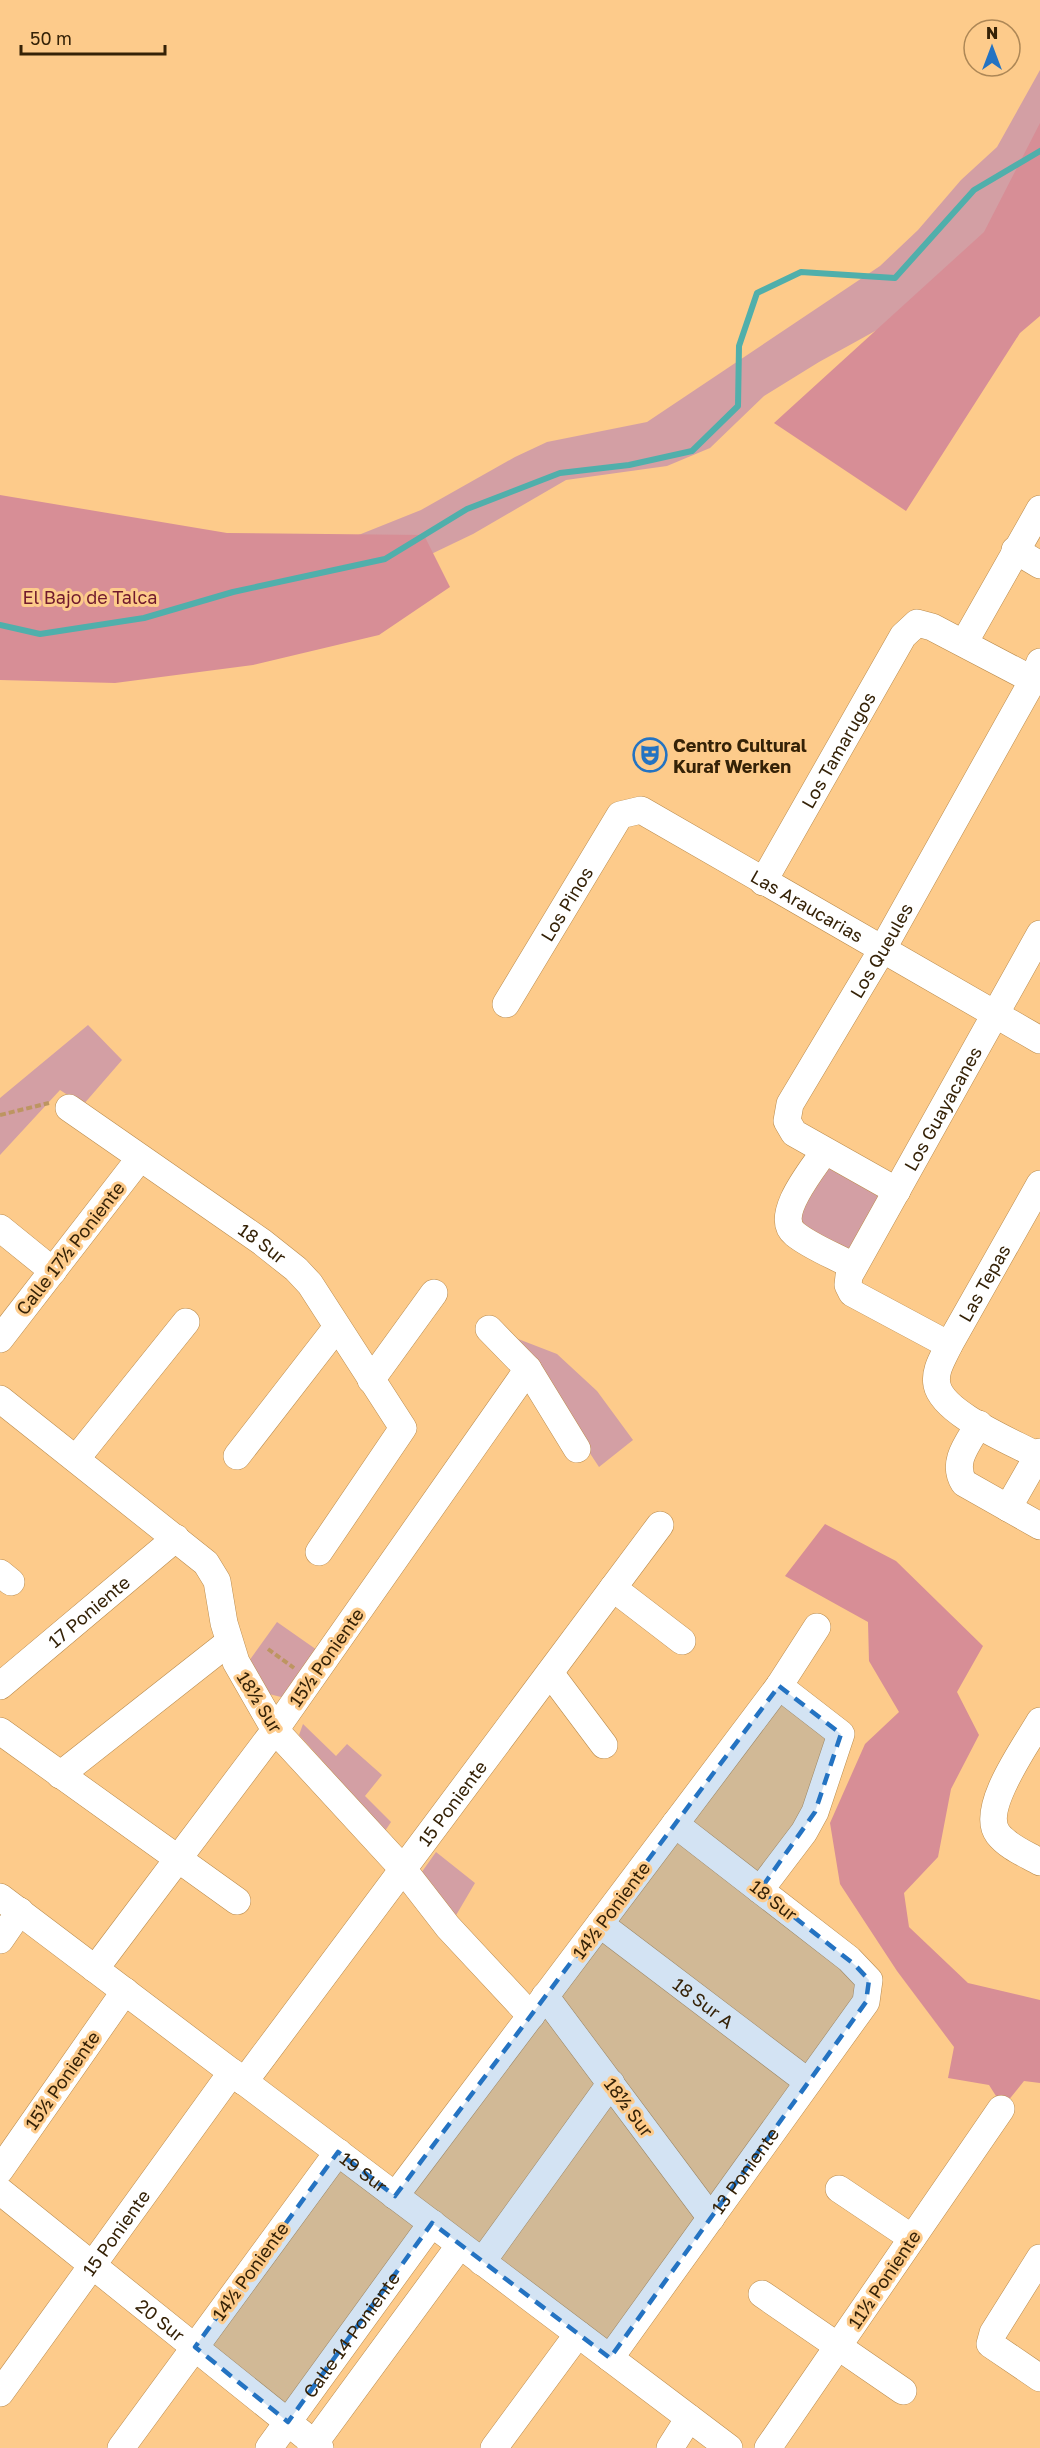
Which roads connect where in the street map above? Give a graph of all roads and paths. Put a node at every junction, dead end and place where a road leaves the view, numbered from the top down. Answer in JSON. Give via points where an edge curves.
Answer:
{"nodes":[{"id":1,"x":1040,"y":508,"type":"edge"},
{"id":2,"x":1015,"y":550,"type":"junction"},
{"id":3,"x":1040,"y":565,"type":"edge"},
{"id":4,"x":964,"y":643,"type":"junction"},
{"id":5,"x":1036,"y":671,"type":"edge"},
{"id":6,"x":634,"y":810,"type":"joint"},
{"id":7,"x":763,"y":882,"type":"junction"},
{"id":8,"x":1040,"y":934,"type":"edge"},
{"id":9,"x":882,"y":950,"type":"junction"},
{"id":10,"x":506,"y":1004,"type":"dead end"},
{"id":11,"x":996,"y":1016,"type":"junction"},
{"id":12,"x":1040,"y":1040,"type":"edge"},
{"id":13,"x":58,"y":1105,"type":"joint"},
{"id":14,"x":0,"y":1115,"type":"edge"},
{"id":15,"x":824,"y":1152,"type":"junction"},
{"id":16,"x":141,"y":1158,"type":"junction"},
{"id":17,"x":1040,"y":1185,"type":"edge"},
{"id":18,"x":897,"y":1191,"type":"junction"},
{"id":19,"x":0,"y":1228,"type":"edge"},
{"id":20,"x":53,"y":1271,"type":"junction"},
{"id":21,"x":851,"y":1276,"type":"junction"},
{"id":22,"x":434,"y":1293,"type":"dead end"},
{"id":23,"x":186,"y":1322,"type":"dead end"},
{"id":24,"x":337,"y":1328,"type":"junction"},
{"id":25,"x":489,"y":1329,"type":"dead end"},
{"id":26,"x":0,"y":1339,"type":"edge"},
{"id":27,"x":949,"y":1346,"type":"junction"},
{"id":28,"x":528,"y":1369,"type":"junction"},
{"id":29,"x":371,"y":1380,"type":"junction"},
{"id":30,"x":0,"y":1400,"type":"edge"},
{"id":31,"x":979,"y":1424,"type":"junction"},
{"id":32,"x":577,"y":1449,"type":"dead end"},
{"id":33,"x":1039,"y":1454,"type":"edge"},
{"id":34,"x":237,"y":1456,"type":"dead end"},
{"id":35,"x":76,"y":1460,"type":"junction"},
{"id":36,"x":1008,"y":1508,"type":"junction"},
{"id":37,"x":660,"y":1525,"type":"dead end"},
{"id":38,"x":1040,"y":1526,"type":"edge"},
{"id":39,"x":176,"y":1538,"type":"junction"},
{"id":40,"x":319,"y":1552,"type":"dead end"},
{"id":41,"x":613,"y":1588,"type":"junction"},
{"id":42,"x":817,"y":1627,"type":"dead end"},
{"id":43,"x":682,"y":1641,"type":"dead end"},
{"id":44,"x":229,"y":1642,"type":"junction"},
{"id":45,"x":268,"y":1649,"type":"dead end"},
{"id":46,"x":550,"y":1673,"type":"junction"},
{"id":47,"x":310,"y":1680,"type":"junction"},
{"id":48,"x":0,"y":1686,"type":"edge"},
{"id":49,"x":779,"y":1686,"type":"junction"},
{"id":50,"x":1040,"y":1721,"type":"edge"},
{"id":51,"x":275,"y":1730,"type":"junction"},
{"id":52,"x":0,"y":1731,"type":"edge"},
{"id":53,"x":604,"y":1745,"type":"dead end"},
{"id":54,"x":60,"y":1775,"type":"junction"},
{"id":55,"x":675,"y":1824,"type":"junction"},
{"id":56,"x":177,"y":1860,"type":"junction"},
{"id":57,"x":1040,"y":1862,"type":"edge"},
{"id":58,"x":404,"y":1869,"type":"junction"},
{"id":59,"x":760,"y":1890,"type":"junction"},
{"id":60,"x":237,"y":1901,"type":"dead end"},
{"id":61,"x":10,"y":1904,"type":"edge"},
{"id":62,"x":600,"y":1924,"type":"junction"},
{"id":63,"x":0,"y":1940,"type":"edge"},
{"id":64,"x":95,"y":1969,"type":"junction"},
{"id":65,"x":869,"y":1980,"type":"joint"},
{"id":66,"x":125,"y":1991,"type":"junction"},
{"id":67,"x":538,"y":2006,"type":"junction"},
{"id":68,"x":238,"y":2077,"type":"junction"},
{"id":69,"x":808,"y":2082,"type":"junction"},
{"id":70,"x":611,"y":2083,"type":"junction"},
{"id":71,"x":1001,"y":2109,"type":"dead end"},
{"id":72,"x":338,"y":2152,"type":"junction"},
{"id":73,"x":0,"y":2170,"type":"edge"},
{"id":74,"x":838,"y":2189,"type":"dead end"},
{"id":75,"x":0,"y":2191,"type":"edge"},
{"id":76,"x":395,"y":2196,"type":"junction"},
{"id":77,"x":711,"y":2218,"type":"junction"},
{"id":78,"x":432,"y":2223,"type":"junction"},
{"id":79,"x":912,"y":2238,"type":"junction"},
{"id":80,"x":460,"y":2245,"type":"junction"},
{"id":81,"x":1040,"y":2258,"type":"edge"},
{"id":82,"x":482,"y":2262,"type":"junction"},
{"id":83,"x":92,"y":2265,"type":"junction"},
{"id":84,"x":762,"y":2294,"type":"dead end"},
{"id":85,"x":578,"y":2334,"type":"junction"},
{"id":86,"x":195,"y":2347,"type":"junction"},
{"id":87,"x":837,"y":2348,"type":"junction"},
{"id":88,"x":610,"y":2358,"type":"junction"},
{"id":89,"x":1040,"y":2378,"type":"edge"},
{"id":90,"x":903,"y":2391,"type":"dead end"},
{"id":91,"x":0,"y":2393,"type":"edge"},
{"id":92,"x":689,"y":2418,"type":"junction"},
{"id":93,"x":288,"y":2422,"type":"junction"},
{"id":94,"x":315,"y":2446,"type":"edge"},
{"id":95,"x":121,"y":2448,"type":"edge"},
{"id":96,"x":269,"y":2448,"type":"edge"},
{"id":97,"x":494,"y":2448,"type":"edge"},
{"id":98,"x":670,"y":2448,"type":"edge"},
{"id":99,"x":729,"y":2448,"type":"edge"},
{"id":100,"x":768,"y":2448,"type":"edge"}],
"edges":[{"from":1,"to":2,"type":"street"},
{"from":2,"to":3,"type":"street"},
{"from":2,"to":4,"type":"street"},
{"from":4,"to":5,"type":"street"},
{"from":4,"to":7,"type":"street","name":"Los Tamarugos","via":[[917,623],[903,636]]},
{"from":5,"to":9,"type":"street","name":"Los Queules"},
{"from":6,"to":7,"type":"street","name":"Las Araucarias","via":[[647,812]]},
{"from":6,"to":10,"type":"street","name":"Los Pinos","via":[[620,815]]},
{"from":7,"to":9,"type":"street","name":"Las Araucarias"},
{"from":8,"to":11,"type":"street","name":"Los Guayacanes"},
{"from":9,"to":11,"type":"street","name":"Las Araucarias"},
{"from":9,"to":15,"type":"street","name":"Los Queules","via":[[790,1104],[789,1128]]},
{"from":11,"to":12,"type":"street","name":"Las Araucarias"},
{"from":11,"to":18,"type":"street","name":"Los Guayacanes"},
{"from":13,"to":14,"type":"path"},
{"from":13,"to":16,"type":"street","name":"18 Sur"},
{"from":15,"to":18,"type":"street","name":"Los Queules"},
{"from":15,"to":21,"type":"street","via":[[789,1208],[786,1220],[793,1233]]},
{"from":16,"to":20,"type":"street","name":"Calle 17½ Poniente"},
{"from":16,"to":24,"type":"street","name":"18 Sur","via":[[296,1269]]},
{"from":17,"to":27,"type":"street","name":"Las Tepas"},
{"from":18,"to":21,"type":"street","name":"Los Guayacanes"},
{"from":19,"to":20,"type":"street"},
{"from":20,"to":26,"type":"street","name":"Calle 17½ Poniente"},
{"from":21,"to":27,"type":"street","via":[[852,1293]]},
{"from":22,"to":29,"type":"street"},
{"from":23,"to":35,"type":"street"},
{"from":24,"to":29,"type":"street","name":"18 Sur"},
{"from":24,"to":34,"type":"street"},
{"from":25,"to":28,"type":"street"},
{"from":27,"to":31,"type":"street","name":"Las Tepas","via":[[937,1372],[937,1384],[948,1404]]},
{"from":28,"to":32,"type":"street"},
{"from":28,"to":47,"type":"street","name":"15½ Poniente"},
{"from":29,"to":40,"type":"street","name":"18 Sur","via":[[404,1428]]},
{"from":30,"to":35,"type":"street","name":"18½ Sur"},
{"from":31,"to":33,"type":"street"},
{"from":31,"to":36,"type":"street","via":[[960,1458],[959,1474],[964,1483]]},
{"from":33,"to":36,"type":"street"},
{"from":35,"to":39,"type":"street","name":"18½ Sur"},
{"from":36,"to":38,"type":"street"},
{"from":37,"to":41,"type":"street","name":"15 Poniente"},
{"from":39,"to":44,"type":"street","name":"18½ Sur","via":[[200,1556],[217,1581]]},
{"from":39,"to":48,"type":"street","name":"17 Poniente"},
{"from":41,"to":43,"type":"street"},
{"from":41,"to":46,"type":"street","name":"15 Poniente"},
{"from":42,"to":49,"type":"street","name":"14½ Poniente"},
{"from":44,"to":51,"type":"street","name":"18½ Sur","via":[[245,1681]]},
{"from":44,"to":54,"type":"street"},
{"from":45,"to":47,"type":"path"},
{"from":46,"to":53,"type":"street"},
{"from":46,"to":58,"type":"street","name":"15 Poniente"},
{"from":47,"to":51,"type":"street","name":"15½ Poniente"},
{"from":49,"to":55,"type":"street","name":"14½ Poniente"},
{"from":49,"to":59,"type":"street","via":[[841,1734],[815,1812]]},
{"from":50,"to":57,"type":"street","via":[[993,1807],[996,1832]]},
{"from":51,"to":56,"type":"street","name":"15½ Poniente"},
{"from":51,"to":58,"type":"street","name":"18½ Sur"},
{"from":52,"to":54,"type":"street"},
{"from":54,"to":56,"type":"street"},
{"from":55,"to":59,"type":"street","name":"18 Sur"},
{"from":55,"to":62,"type":"street","name":"14½ Poniente"},
{"from":56,"to":60,"type":"street"},
{"from":56,"to":64,"type":"street","name":"15½ Poniente"},
{"from":58,"to":67,"type":"street","name":"18½ Sur","via":[[448,1926]]},
{"from":58,"to":68,"type":"street","name":"15 Poniente"},
{"from":59,"to":65,"type":"street","name":"18 Sur","via":[[849,1959]]},
{"from":61,"to":63,"type":"street"},
{"from":61,"to":64,"type":"street","name":"19 Sur"},
{"from":62,"to":67,"type":"street","name":"14½ Poniente"},
{"from":62,"to":69,"type":"street","name":"18 Sur A"},
{"from":64,"to":66,"type":"street","name":"19 Sur"},
{"from":65,"to":69,"type":"street","name":"13 Poniente","via":[[866,2002]]},
{"from":66,"to":68,"type":"street","name":"19 Sur"},
{"from":66,"to":73,"type":"street","name":"15½ Poniente"},
{"from":67,"to":70,"type":"street","name":"18½ Sur"},
{"from":67,"to":76,"type":"street","name":"14½ Poniente"},
{"from":68,"to":72,"type":"street","name":"19 Sur"},
{"from":68,"to":83,"type":"street","name":"15 Poniente"},
{"from":69,"to":77,"type":"street","name":"13 Poniente"},
{"from":70,"to":77,"type":"street","name":"18½ Sur"},
{"from":70,"to":82,"type":"street"},
{"from":71,"to":79,"type":"street","name":"11½ Poniente"},
{"from":72,"to":76,"type":"street","name":"19 Sur"},
{"from":72,"to":86,"type":"street","name":"14½ Poniente"},
{"from":74,"to":79,"type":"street"},
{"from":75,"to":83,"type":"street","name":"20 Sur"},
{"from":76,"to":78,"type":"street","name":"19 Sur"},
{"from":77,"to":88,"type":"street","name":"13 Poniente"},
{"from":78,"to":80,"type":"street","name":"19 Sur"},
{"from":78,"to":93,"type":"street","name":"Calle 14 Poniente"},
{"from":79,"to":87,"type":"street","name":"11½ Poniente"},
{"from":80,"to":82,"type":"street","name":"19 Sur"},
{"from":80,"to":94,"type":"street","name":"Calle 14 Poniente"},
{"from":81,"to":89,"type":"street","via":[[990,2344]]},
{"from":82,"to":85,"type":"street","name":"19 Sur"},
{"from":83,"to":86,"type":"street","name":"20 Sur"},
{"from":83,"to":91,"type":"street","name":"15 Poniente"},
{"from":84,"to":87,"type":"street"},
{"from":85,"to":88,"type":"street","name":"19 Sur"},
{"from":85,"to":97,"type":"street"},
{"from":86,"to":93,"type":"street","name":"20 Sur"},
{"from":86,"to":95,"type":"street","name":"14½ Poniente"},
{"from":87,"to":90,"type":"street"},
{"from":87,"to":100,"type":"street","name":"11½ Poniente"},
{"from":88,"to":92,"type":"street","name":"19 Sur"},
{"from":92,"to":98,"type":"street"},
{"from":92,"to":99,"type":"street","name":"19 Sur"},
{"from":93,"to":94,"type":"street","name":"20 Sur"},
{"from":93,"to":96,"type":"street","name":"Calle 14 Poniente"}]}
